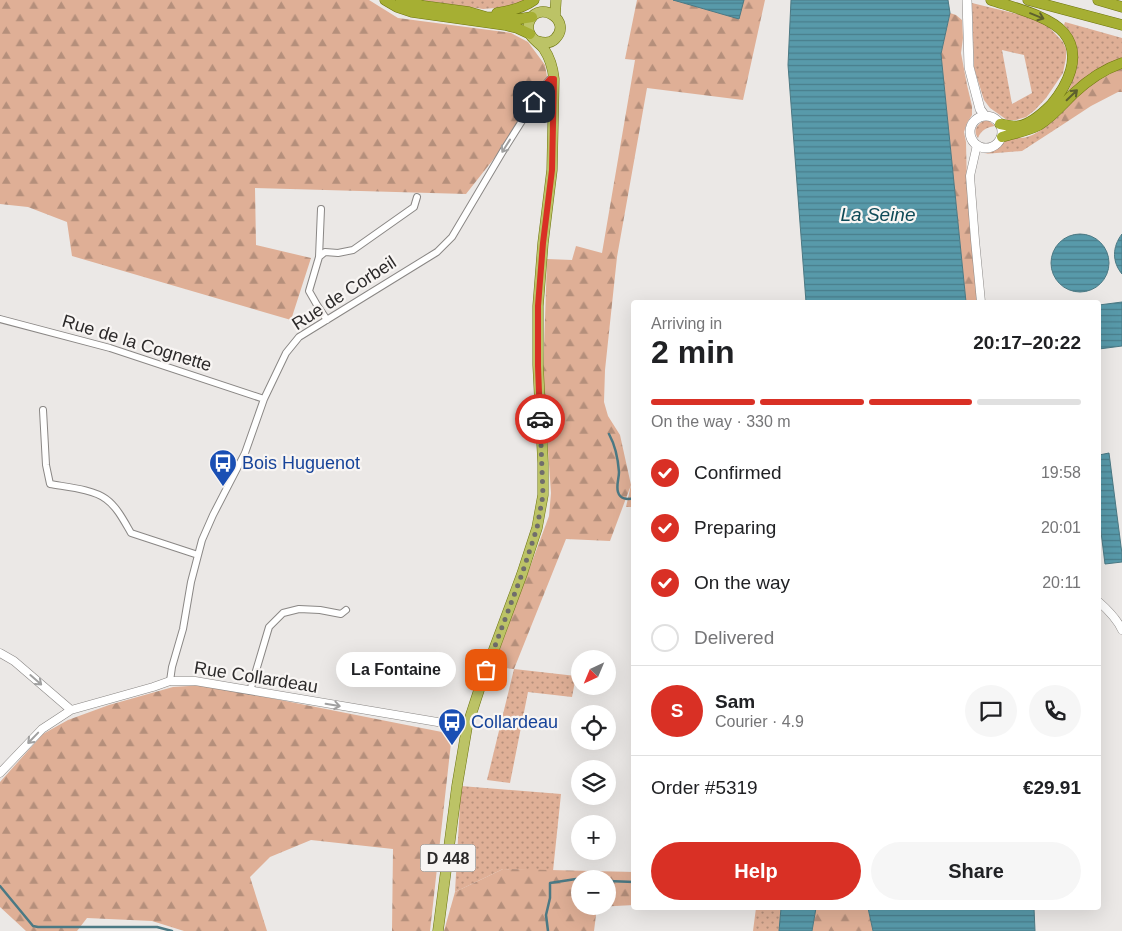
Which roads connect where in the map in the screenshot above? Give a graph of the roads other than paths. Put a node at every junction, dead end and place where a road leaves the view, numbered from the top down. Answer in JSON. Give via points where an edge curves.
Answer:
{"nodes":[{"id":1,"x":385,"y":0,"type":"edge"},
{"id":2,"x":401,"y":0,"type":"edge"},
{"id":3,"x":534,"y":0,"type":"edge"},
{"id":4,"x":547,"y":0,"type":"edge"},
{"id":5,"x":556,"y":0,"type":"edge"},
{"id":6,"x":967,"y":0,"type":"edge"},
{"id":7,"x":991,"y":0,"type":"edge"},
{"id":8,"x":1028,"y":0,"type":"edge"},
{"id":9,"x":1098,"y":0,"type":"edge"},
{"id":10,"x":1122,"y":7,"type":"edge"},
{"id":11,"x":469,"y":12,"type":"junction"},
{"id":12,"x":536,"y":14,"type":"junction"},
{"id":13,"x":555,"y":16,"type":"junction"},
{"id":14,"x":1122,"y":26,"type":"edge"},
{"id":15,"x":559,"y":33,"type":"junction"},
{"id":16,"x":533,"y":38,"type":"junction"},
{"id":17,"x":1122,"y":63,"type":"edge"},
{"id":18,"x":552,"y":66,"type":"junction"},
{"id":19,"x":554,"y":79,"type":"junction"},
{"id":20,"x":985,"y":116,"type":"junction"},
{"id":21,"x":1000,"y":124,"type":"junction"},
{"id":22,"x":1002,"y":137,"type":"junction"},
{"id":23,"x":977,"y":145,"type":"junction"},
{"id":24,"x":417,"y":197,"type":"dead end"},
{"id":25,"x":321,"y":210,"type":"dead end"},
{"id":26,"x":319,"y":257,"type":"junction"},
{"id":27,"x":982,"y":300,"type":"edge"},
{"id":28,"x":0,"y":319,"type":"edge"},
{"id":29,"x":327,"y":320,"type":"junction"},
{"id":30,"x":264,"y":399,"type":"junction"},
{"id":31,"x":43,"y":410,"type":"dead end"},
{"id":32,"x":198,"y":555,"type":"junction"},
{"id":33,"x":1101,"y":604,"type":"edge"},
{"id":34,"x":346,"y":610,"type":"dead end"},
{"id":35,"x":1122,"y":630,"type":"edge"},
{"id":36,"x":0,"y":653,"type":"edge"},
{"id":37,"x":170,"y":681,"type":"junction"},
{"id":38,"x":250,"y":691,"type":"junction"},
{"id":39,"x":71,"y":710,"type":"junction"},
{"id":40,"x":467,"y":727,"type":"junction"},
{"id":41,"x":0,"y":773,"type":"edge"},
{"id":42,"x":438,"y":931,"type":"edge"}],
"edges":[{"from":1,"to":16,"type":"highway","via":[[412,12],[517,28]]},
{"from":2,"to":11,"type":"highway"},
{"from":3,"to":11,"type":"highway","via":[[510,11]]},
{"from":4,"to":12,"type":"main road"},
{"from":5,"to":13,"type":"main road"},
{"from":6,"to":20,"type":"main road","via":[[970,67],[980,109]]},
{"from":7,"to":21,"type":"highway","one_way":true,"via":[[1053,23],[1068,38],[1073,60],[1063,90],[1041,114],[1020,126]]},
{"from":8,"to":14,"type":"highway"},
{"from":9,"to":10,"type":"highway"},
{"from":11,"to":12,"type":"highway","via":[[519,19]]},
{"from":12,"to":13,"type":"main road","via":[[551,13]]},
{"from":12,"to":16,"type":"main road","via":[[528,26]]},
{"from":13,"to":15,"type":"main road","via":[[560,24]]},
{"from":15,"to":16,"type":"main road","via":[[547,43]]},
{"from":15,"to":18,"type":"main road","number":"D 448"},
{"from":16,"to":18,"type":"main road","number":"D 448","via":[[544,49]]},
{"from":22,"to":17,"type":"highway","one_way":true,"via":[[1038,126],[1085,83]]},
{"from":18,"to":19,"type":"main road","number":"D 448"},
{"from":19,"to":29,"type":"street","name":"Rue de Corbeil","one_way":true,"via":[[544,86],[452,237],[437,252]]},
{"from":19,"to":40,"type":"main road","number":"D 448","via":[[552,170],[538,306],[543,495],[537,528],[522,574]]},
{"from":20,"to":21,"type":"main road"},
{"from":20,"to":23,"type":"main road","via":[[974,122],[971,128]]},
{"from":21,"to":22,"type":"main road"},
{"from":22,"to":23,"type":"main road","via":[[988,148]]},
{"from":23,"to":27,"type":"street","via":[[970,176]]},
{"from":24,"to":26,"type":"street","via":[[414,207],[353,250],[325,252]]},
{"from":25,"to":26,"type":"street"},
{"from":26,"to":29,"type":"street","via":[[309,291]]},
{"from":28,"to":30,"type":"street","name":"Rue de la Cognette","via":[[110,348]]},
{"from":29,"to":30,"type":"street","name":"Rue de Corbeil","via":[[299,338],[286,353]]},
{"from":30,"to":32,"type":"street","name":"Rue de Corbeil","via":[[245,453],[213,515]]},
{"from":31,"to":32,"type":"street","via":[[50,484],[105,498],[131,533]]},
{"from":32,"to":37,"type":"street","name":"Rue de Corbeil"},
{"from":33,"to":35,"type":"street"},
{"from":34,"to":38,"type":"street","via":[[341,614],[299,609],[283,613],[269,627]]},
{"from":36,"to":39,"type":"street","one_way":true,"via":[[14,660]]},
{"from":37,"to":38,"type":"street","name":"Rue Collardeau","via":[[194,681]]},
{"from":37,"to":39,"type":"street","name":"Rue Collardeau"},
{"from":38,"to":40,"type":"street","name":"Rue Collardeau","one_way":true},
{"from":39,"to":41,"type":"street","name":"Rue Collardeau","one_way":true,"via":[[42,729]]},
{"from":40,"to":42,"type":"main road","number":"D 448"}]}
